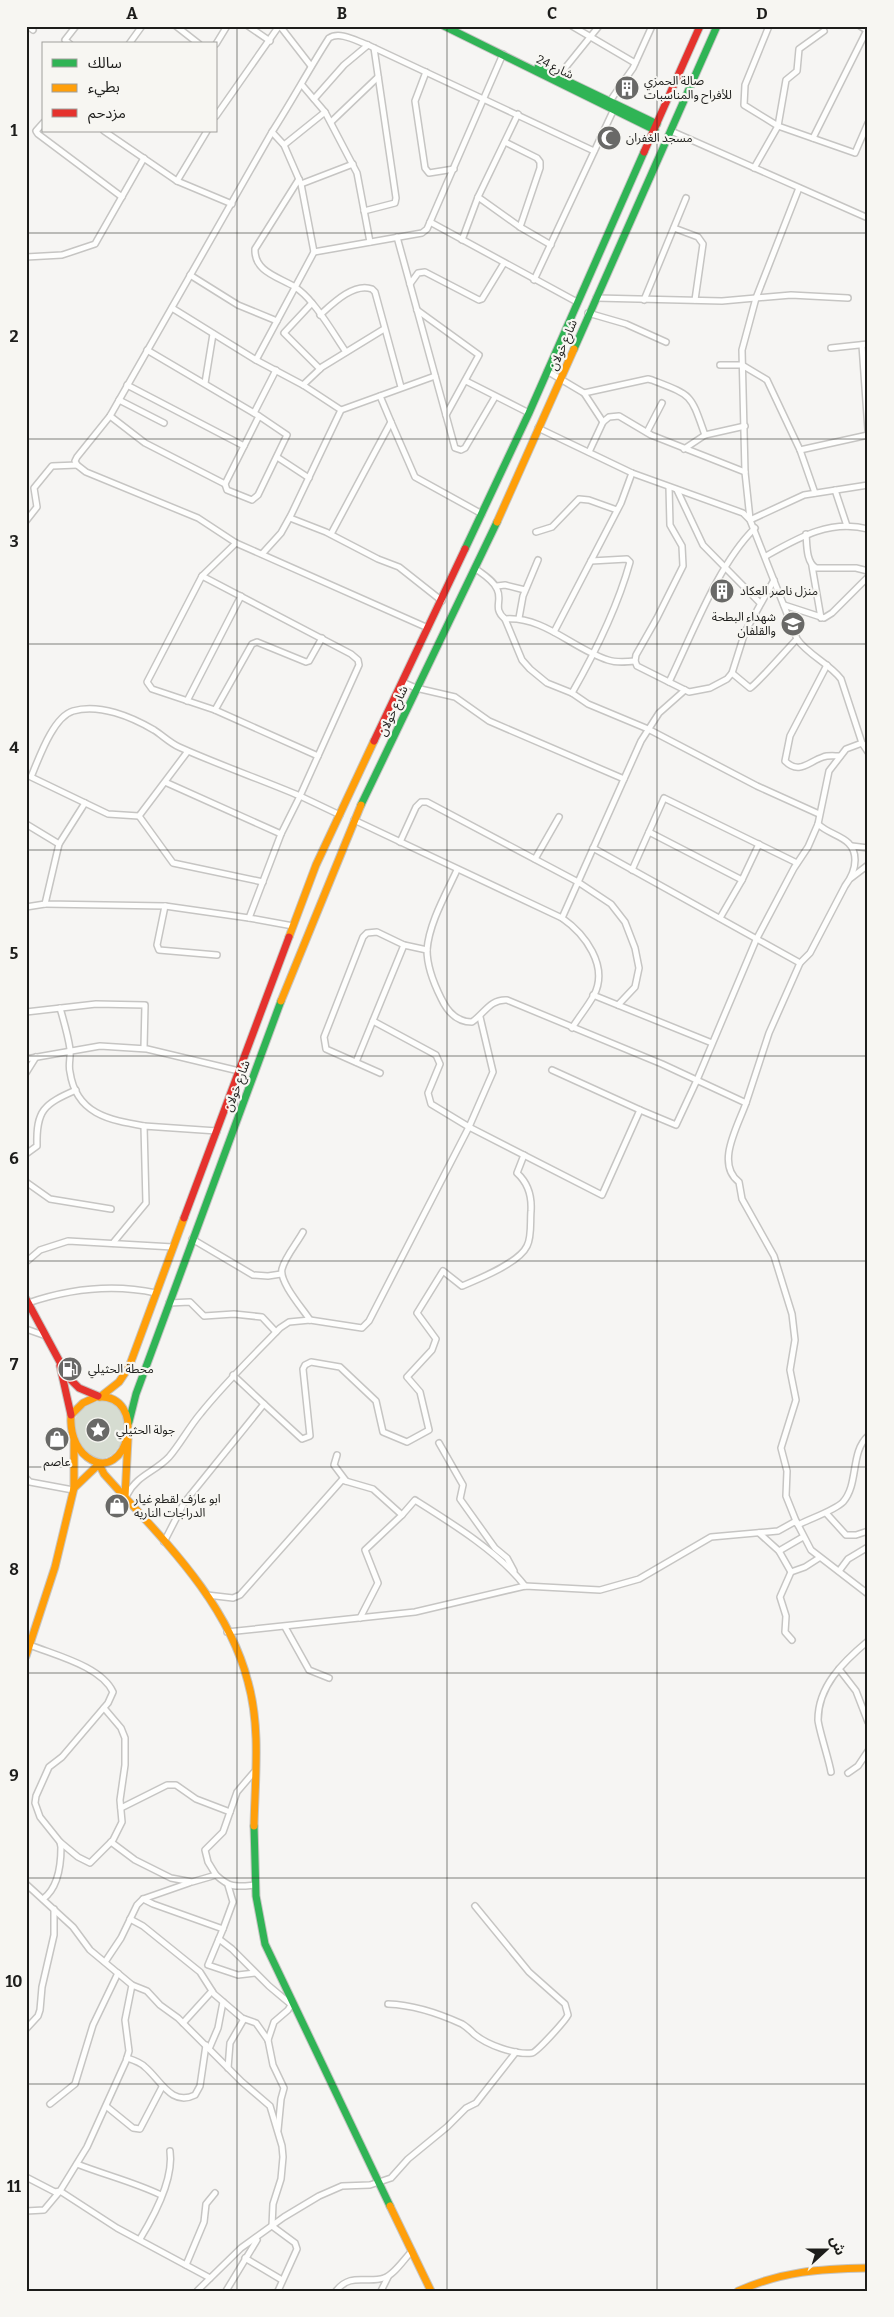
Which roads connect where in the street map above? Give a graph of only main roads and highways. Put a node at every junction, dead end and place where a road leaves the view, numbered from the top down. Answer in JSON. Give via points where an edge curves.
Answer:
{"nodes":[{"id":1,"x":444,"y":26,"type":"edge"},
{"id":2,"x":455,"y":26,"type":"edge"},
{"id":3,"x":700,"y":26,"type":"edge"},
{"id":4,"x":716,"y":26,"type":"edge"},
{"id":5,"x":557,"y":78,"type":"junction"},
{"id":6,"x":656,"y":127,"type":"junction"},
{"id":7,"x":266,"y":1000,"type":"junction"},
{"id":8,"x":278,"y":1008,"type":"junction"},
{"id":9,"x":27,"y":1301,"type":"edge"},
{"id":10,"x":60,"y":1364,"type":"junction"},
{"id":11,"x":100,"y":1397,"type":"junction"},
{"id":12,"x":71,"y":1415,"type":"junction"},
{"id":13,"x":129,"y":1422,"type":"junction"},
{"id":14,"x":128,"y":1439,"type":"junction"},
{"id":15,"x":74,"y":1442,"type":"junction"},
{"id":16,"x":99,"y":1464,"type":"junction"},
{"id":17,"x":74,"y":1489,"type":"junction"},
{"id":18,"x":125,"y":1497,"type":"junction"},
{"id":19,"x":26,"y":1656,"type":"edge"},
{"id":20,"x":868,"y":2268,"type":"edge"},
{"id":21,"x":431,"y":2291,"type":"edge"},
{"id":22,"x":738,"y":2291,"type":"edge"}],
"edges":[{"from":1,"to":5,"type":"main road","name":"شارع 24"},
{"from":2,"to":5,"type":"main road","name":"شارع 24"},
{"from":3,"to":6,"type":"main road","name":"شارع خولان"},
{"from":4,"to":8,"type":"main road","name":"شارع خولان","via":[[476,569],[354,820]]},
{"from":5,"to":6,"type":"main road","name":"شارع 24"},
{"from":5,"to":6,"type":"main road","name":"شارع 24","via":[[614,110]]},
{"from":6,"to":7,"type":"main road","name":"شارع خولان","via":[[529,413],[316,865]]},
{"from":7,"to":8,"type":"main road"},
{"from":7,"to":11,"type":"main road","name":"شارع خولان","via":[[125,1375]]},
{"from":8,"to":13,"type":"main road","name":"شارع خولان","via":[[136,1394]]},
{"from":9,"to":10,"type":"main road"},
{"from":10,"to":11,"type":"main road","via":[[74,1384]]},
{"from":10,"to":12,"type":"main road"},
{"from":11,"to":12,"type":"main road","via":[[84,1401]]},
{"from":11,"to":13,"type":"main road","via":[[120,1403]]},
{"from":12,"to":15,"type":"main road"},
{"from":13,"to":14,"type":"main road"},
{"from":14,"to":16,"type":"main road","via":[[117,1458]]},
{"from":14,"to":18,"type":"main road"},
{"from":15,"to":16,"type":"main road","via":[[84,1456]]},
{"from":15,"to":17,"type":"main road"},
{"from":16,"to":17,"type":"main road"},
{"from":16,"to":18,"type":"main road"},
{"from":17,"to":19,"type":"main road","via":[[55,1567]]},
{"from":18,"to":21,"type":"main road","via":[[207,1595],[244,1665],[254,1716],[254,1885],[258,1921],[294,2007]]},
{"from":20,"to":22,"type":"main road","via":[[786,2272]]}]}
